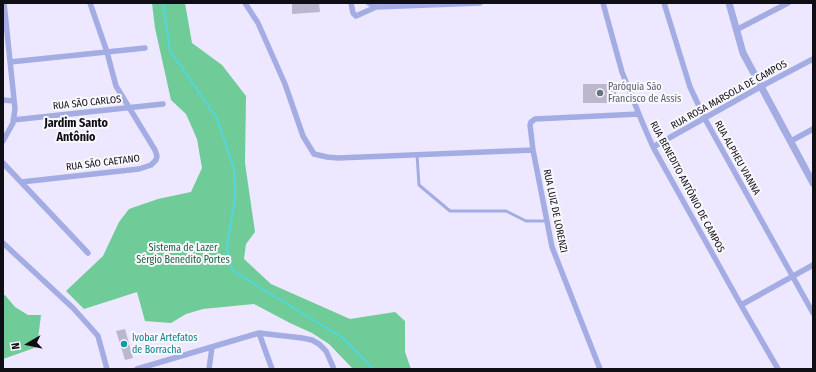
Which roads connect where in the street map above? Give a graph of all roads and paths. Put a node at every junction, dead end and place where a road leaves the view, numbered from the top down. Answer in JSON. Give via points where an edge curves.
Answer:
{"nodes":[{"id":1,"x":4,"y":3,"type":"edge"},
{"id":2,"x":90,"y":3,"type":"edge"},
{"id":3,"x":245,"y":3,"type":"edge"},
{"id":4,"x":351,"y":3,"type":"edge"},
{"id":5,"x":370,"y":3,"type":"edge"},
{"id":6,"x":480,"y":3,"type":"edge"},
{"id":7,"x":603,"y":3,"type":"edge"},
{"id":8,"x":664,"y":3,"type":"edge"},
{"id":9,"x":729,"y":3,"type":"edge"},
{"id":10,"x":788,"y":3,"type":"edge"},
{"id":11,"x":376,"y":7,"type":"junction"},
{"id":12,"x":736,"y":30,"type":"junction"},
{"id":13,"x":145,"y":48,"type":"dead end"},
{"id":14,"x":107,"y":52,"type":"junction"},
{"id":15,"x":813,"y":59,"type":"edge"},
{"id":16,"x":10,"y":62,"type":"junction"},
{"id":17,"x":760,"y":87,"type":"junction"},
{"id":18,"x":3,"y":100,"type":"edge"},
{"id":19,"x":14,"y":101,"type":"junction"},
{"id":20,"x":163,"y":104,"type":"dead end"},
{"id":21,"x":129,"y":108,"type":"junction"},
{"id":22,"x":639,"y":114,"type":"junction"},
{"id":23,"x":705,"y":118,"type":"junction"},
{"id":24,"x":13,"y":120,"type":"junction"},
{"id":25,"x":813,"y":129,"type":"edge"},
{"id":26,"x":3,"y":141,"type":"edge"},
{"id":27,"x":791,"y":141,"type":"junction"},
{"id":28,"x":653,"y":147,"type":"junction"},
{"id":29,"x":533,"y":150,"type":"junction"},
{"id":30,"x":417,"y":155,"type":"junction"},
{"id":31,"x":3,"y":162,"type":"edge"},
{"id":32,"x":21,"y":182,"type":"junction"},
{"id":33,"x":813,"y":182,"type":"edge"},
{"id":34,"x":546,"y":221,"type":"junction"},
{"id":35,"x":4,"y":245,"type":"edge"},
{"id":36,"x":88,"y":253,"type":"dead end"},
{"id":37,"x":813,"y":265,"type":"edge"},
{"id":38,"x":793,"y":276,"type":"junction"},
{"id":39,"x":741,"y":305,"type":"junction"},
{"id":40,"x":813,"y":313,"type":"edge"},
{"id":41,"x":259,"y":333,"type":"junction"},
{"id":42,"x":212,"y":347,"type":"junction"},
{"id":43,"x":107,"y":369,"type":"edge"},
{"id":44,"x":137,"y":369,"type":"edge"},
{"id":45,"x":209,"y":369,"type":"edge"},
{"id":46,"x":272,"y":369,"type":"edge"},
{"id":47,"x":334,"y":369,"type":"edge"},
{"id":48,"x":600,"y":369,"type":"edge"},
{"id":49,"x":778,"y":369,"type":"edge"}],
"edges":[{"from":1,"to":16,"type":"street"},
{"from":2,"to":14,"type":"street","name":"RUA SÃO CAETANO"},
{"from":3,"to":30,"type":"street","via":[[258,23],[285,84],[303,136],[314,154],[338,158]]},
{"from":4,"to":11,"type":"street","via":[[355,16]]},
{"from":5,"to":11,"type":"street"},
{"from":6,"to":11,"type":"street"},
{"from":7,"to":22,"type":"street","name":"RUA BENEDITO ANTÔNIO DE CAMPOS","via":[[622,72]]},
{"from":8,"to":23,"type":"street","name":"RUA ALPHEU VIANNA","via":[[690,87]]},
{"from":9,"to":12,"type":"street"},
{"from":10,"to":12,"type":"street"},
{"from":12,"to":17,"type":"street","via":[[742,53]]},
{"from":13,"to":14,"type":"street"},
{"from":14,"to":16,"type":"street"},
{"from":14,"to":21,"type":"street","name":"RUA SÃO CAETANO","via":[[116,86]]},
{"from":15,"to":17,"type":"street","name":"RUA ROSA MARSOLA DE CAMPOS"},
{"from":16,"to":19,"type":"street"},
{"from":17,"to":23,"type":"street","name":"RUA ROSA MARSOLA DE CAMPOS"},
{"from":17,"to":27,"type":"street"},
{"from":18,"to":19,"type":"street"},
{"from":19,"to":24,"type":"street"},
{"from":20,"to":21,"type":"street","name":"RUA SÃO CARLOS"},
{"from":21,"to":24,"type":"street","name":"RUA SÃO CARLOS"},
{"from":21,"to":32,"type":"street","name":"RUA SÃO CAETANO","via":[[156,154],[153,164],[139,168]]},
{"from":22,"to":28,"type":"street","name":"RUA BENEDITO ANTÔNIO DE CAMPOS"},
{"from":22,"to":29,"type":"street","name":"RUA LUIZ DE LORENZI","via":[[535,119],[530,125]]},
{"from":23,"to":28,"type":"street","name":"RUA ROSA MARSOLA DE CAMPOS"},
{"from":23,"to":38,"type":"street","name":"RUA ALPHEU VIANNA"},
{"from":24,"to":26,"type":"street"},
{"from":25,"to":27,"type":"street"},
{"from":27,"to":33,"type":"street"},
{"from":28,"to":39,"type":"street","name":"RUA BENEDITO ANTÔNIO DE CAMPOS"},
{"from":29,"to":30,"type":"street"},
{"from":29,"to":34,"type":"street","name":"RUA LUIZ DE LORENZI"},
{"from":30,"to":34,"type":"lane","via":[[419,185],[450,211],[506,211],[526,221]]},
{"from":31,"to":32,"type":"street"},
{"from":32,"to":36,"type":"street"},
{"from":34,"to":48,"type":"street","name":"RUA LUIZ DE LORENZI","via":[[552,247]]},
{"from":35,"to":43,"type":"street","via":[[92,328],[98,336]]},
{"from":37,"to":38,"type":"street"},
{"from":38,"to":39,"type":"street"},
{"from":38,"to":40,"type":"street","name":"RUA ALPHEU VIANNA"},
{"from":39,"to":49,"type":"street","name":"RUA BENEDITO ANTÔNIO DE CAMPOS"},
{"from":41,"to":42,"type":"street"},
{"from":41,"to":46,"type":"street"},
{"from":41,"to":47,"type":"street","via":[[308,339],[323,348]]},
{"from":42,"to":44,"type":"street"},
{"from":42,"to":45,"type":"street"}]}
